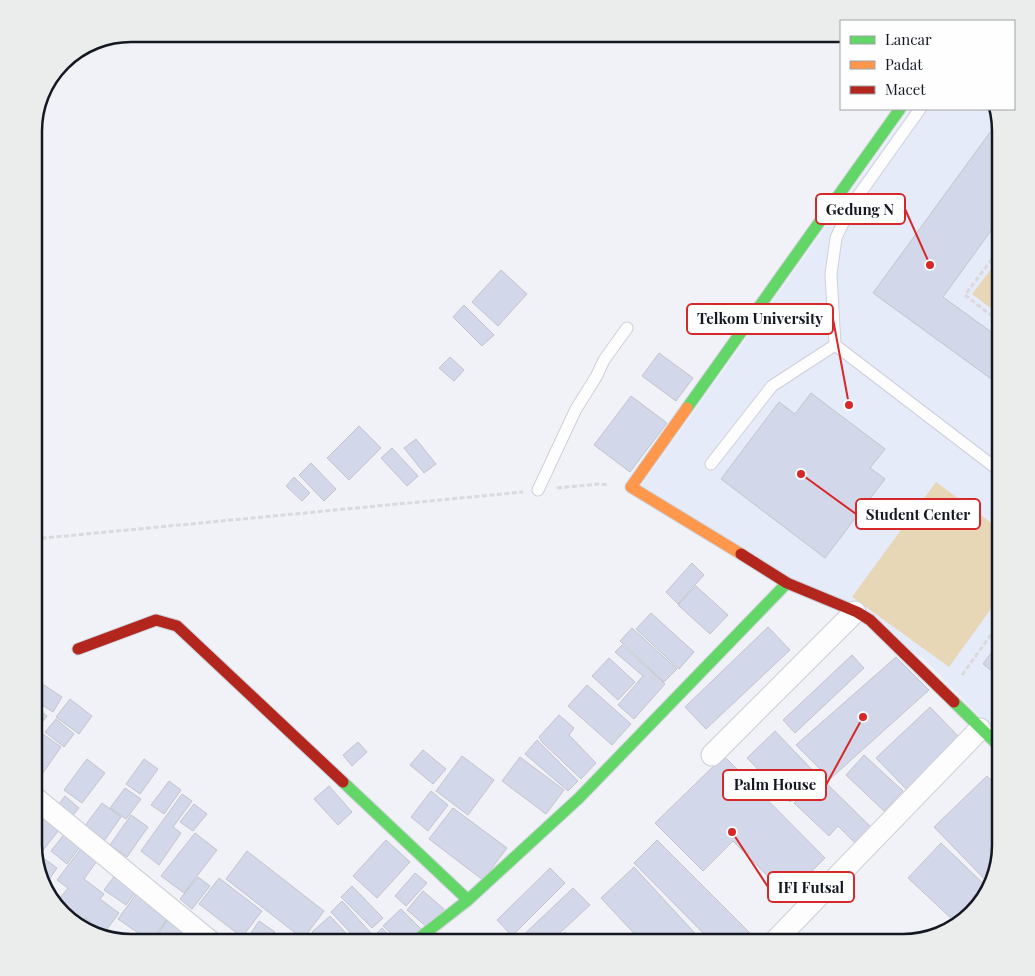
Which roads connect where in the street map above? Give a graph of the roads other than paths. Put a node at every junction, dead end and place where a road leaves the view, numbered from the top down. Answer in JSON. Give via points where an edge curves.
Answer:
{"nodes":[{"id":1,"x":899,"y":110,"type":"edge"},
{"id":2,"x":919,"y":110,"type":"edge"},
{"id":3,"x":627,"y":328,"type":"dead end"},
{"id":4,"x":835,"y":345,"type":"junction"},
{"id":5,"x":710,"y":464,"type":"dead end"},
{"id":6,"x":992,"y":465,"type":"edge"},
{"id":7,"x":538,"y":490,"type":"road end"},
{"id":8,"x":787,"y":583,"type":"junction"},
{"id":9,"x":855,"y":612,"type":"junction"},
{"id":10,"x":78,"y":649,"type":"dead end"},
{"id":11,"x":980,"y":729,"type":"junction"},
{"id":12,"x":992,"y":740,"type":"edge"},
{"id":13,"x":712,"y":755,"type":"dead end"},
{"id":14,"x":43,"y":804,"type":"edge"},
{"id":15,"x":468,"y":900,"type":"junction"},
{"id":16,"x":201,"y":934,"type":"edge"},
{"id":17,"x":424,"y":934,"type":"edge"},
{"id":18,"x":782,"y":934,"type":"edge"}],
"edges":[{"from":1,"to":8,"type":"street","via":[[631,487]]},
{"from":2,"to":4,"type":"lane","via":[[851,206],[836,238],[831,274]]},
{"from":3,"to":7,"type":"lane","via":[[576,409]]},
{"from":4,"to":5,"type":"lane","via":[[772,386]]},
{"from":4,"to":6,"type":"lane"},
{"from":8,"to":9,"type":"street"},
{"from":8,"to":15,"type":"street","via":[[579,798]]},
{"from":9,"to":11,"type":"street","via":[[870,620]]},
{"from":9,"to":13,"type":"street"},
{"from":10,"to":15,"type":"street","via":[[156,620],[177,626]]},
{"from":11,"to":12,"type":"street"},
{"from":11,"to":18,"type":"street"},
{"from":14,"to":16,"type":"street"},
{"from":15,"to":17,"type":"street"}]}
